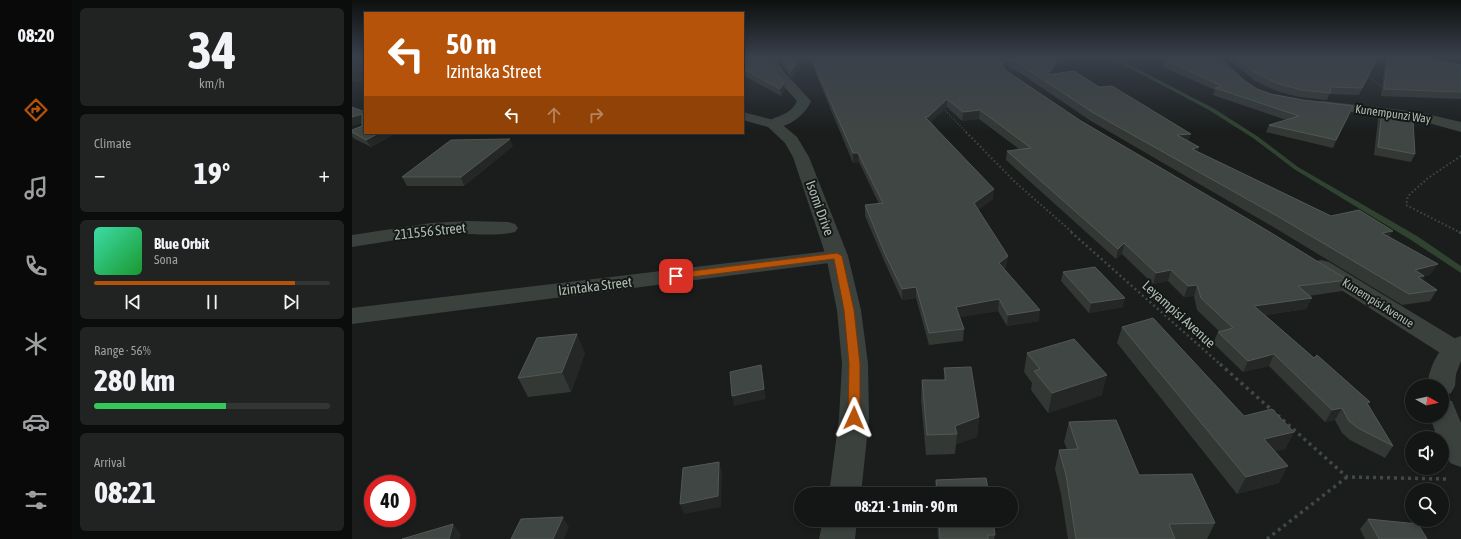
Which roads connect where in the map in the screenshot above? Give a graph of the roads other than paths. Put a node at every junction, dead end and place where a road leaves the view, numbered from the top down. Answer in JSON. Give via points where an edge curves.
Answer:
{"nodes":[{"id":1,"x":787,"y":82,"type":"edge"},
{"id":2,"x":1306,"y":104,"type":"edge"},
{"id":3,"x":744,"y":116,"type":"edge"},
{"id":4,"x":773,"y":124,"type":"junction"},
{"id":5,"x":1461,"y":127,"type":"edge"},
{"id":6,"x":508,"y":228,"type":"dead end"},
{"id":7,"x":352,"y":241,"type":"edge"},
{"id":8,"x":837,"y":256,"type":"junction"},
{"id":9,"x":1306,"y":257,"type":"edge"},
{"id":10,"x":352,"y":316,"type":"edge"},
{"id":11,"x":1458,"y":348,"type":"edge"},
{"id":12,"x":1442,"y":379,"type":"edge"},
{"id":13,"x":1446,"y":423,"type":"edge"},
{"id":14,"x":1457,"y":466,"type":"edge"},
{"id":15,"x":846,"y":487,"type":"edge"},
{"id":16,"x":839,"y":527,"type":"edge"},
{"id":17,"x":837,"y":539,"type":"edge"}],
"edges":[{"from":1,"to":4,"type":"street","via":[[804,101],[802,107],[784,121]]},
{"from":2,"to":5,"type":"street","name":"Kunempunzi Way","via":[[1418,116]]},
{"from":3,"to":4,"type":"street"},
{"from":4,"to":8,"type":"street","name":"Isomi Drive","via":[[792,140],[801,157]]},
{"from":6,"to":7,"type":"street","name":"211556 Street","via":[[431,229]]},
{"from":8,"to":10,"type":"street","name":"Izintaka Street"},
{"from":8,"to":15,"type":"street","name":"Isomi Drive","via":[[849,310],[854,364],[854,418]]},
{"from":9,"to":11,"type":"street","name":"Kunempisi Avenue"},
{"from":11,"to":12,"type":"street","via":[[1442,373]]},
{"from":13,"to":14,"type":"street"},
{"from":16,"to":17,"type":"street"}]}
